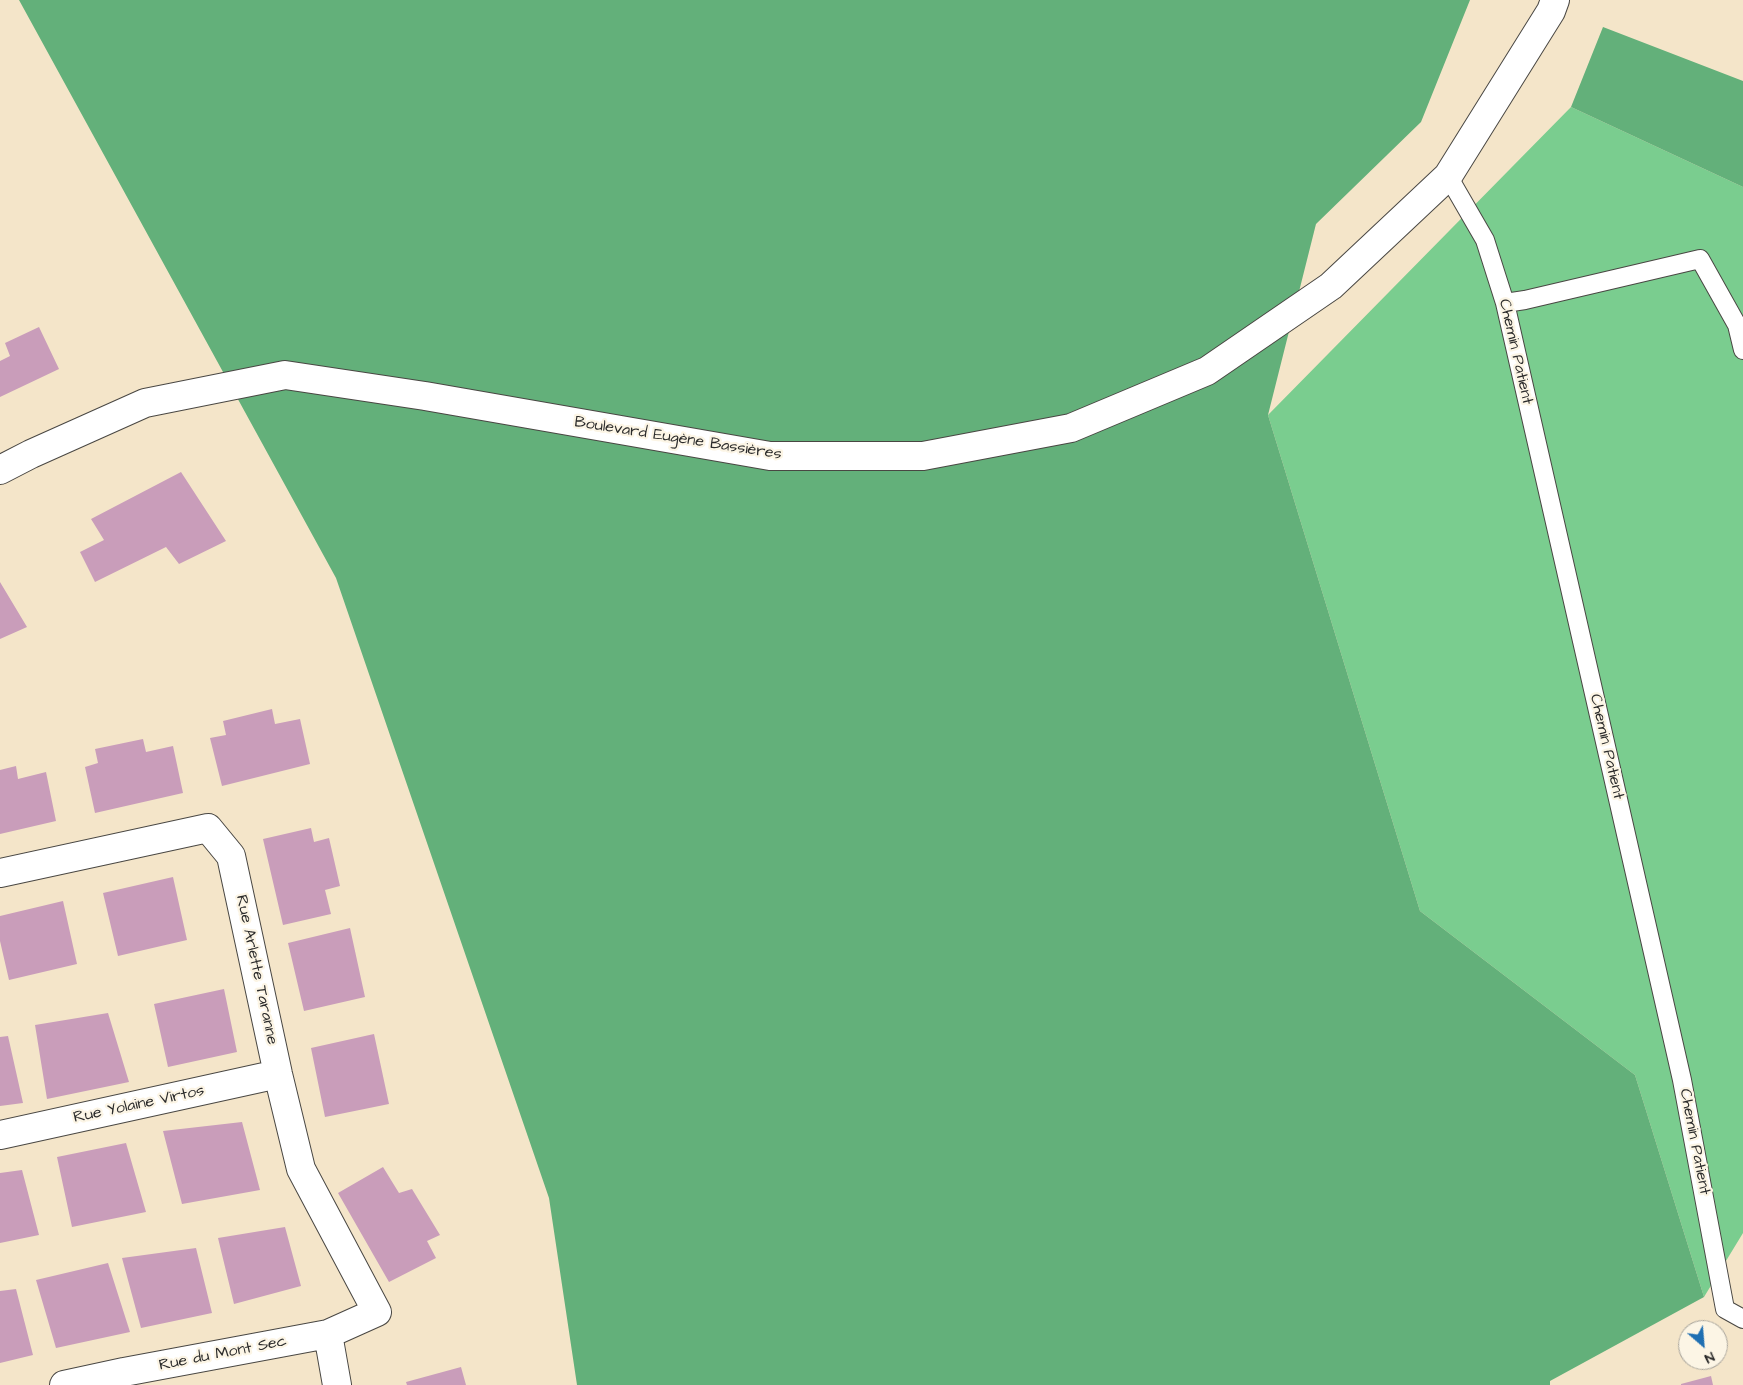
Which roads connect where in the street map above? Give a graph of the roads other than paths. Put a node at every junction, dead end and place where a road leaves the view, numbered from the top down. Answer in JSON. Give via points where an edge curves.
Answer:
{"nodes":[{"id":1,"x":1555,"y":0,"type":"edge"},
{"id":2,"x":1448,"y":176,"type":"junction"},
{"id":3,"x":1504,"y":303,"type":"junction"},
{"id":4,"x":1743,"y":350,"type":"edge"},
{"id":5,"x":0,"y":470,"type":"edge"},
{"id":6,"x":0,"y":873,"type":"edge"},
{"id":7,"x":278,"y":1074,"type":"junction"},
{"id":8,"x":0,"y":1135,"type":"edge"},
{"id":9,"x":377,"y":1312,"type":"joint"},
{"id":10,"x":1743,"y":1319,"type":"edge"},
{"id":11,"x":328,"y":1334,"type":"junction"},
{"id":12,"x":126,"y":1378,"type":"edge"},
{"id":13,"x":64,"y":1385,"type":"edge"},
{"id":14,"x":338,"y":1385,"type":"edge"}],
"edges":[{"from":1,"to":2,"type":"street","name":"Boulevard Eugène Bassières"},
{"from":2,"to":3,"type":"lane","name":"Chemin Patient","via":[[1485,240]]},
{"from":2,"to":5,"type":"street","name":"Boulevard Eugène Bassières","via":[[1330,286],[1207,371],[1071,428],[923,456],[770,456],[285,375],[145,403]]},
{"from":3,"to":4,"type":"lane","via":[[1700,259],[1737,325]]},
{"from":3,"to":10,"type":"lane","name":"Chemin Patient","via":[[1680,1070],[1725,1309]]},
{"from":6,"to":7,"type":"street","name":"Rue Arlette Taranne","via":[[208,828],[232,856]]},
{"from":7,"to":8,"type":"street","name":"Rue Yolaine Virtos"},
{"from":7,"to":9,"type":"street","name":"Rue Arlette Taranne","via":[[301,1169]]},
{"from":9,"to":11,"type":"street","name":"Rue du Mont Sec"},
{"from":11,"to":12,"type":"street","name":"Rue du Mont Sec"},
{"from":11,"to":14,"type":"street"},
{"from":12,"to":13,"type":"street","name":"Rue du Mont Sec"}]}
